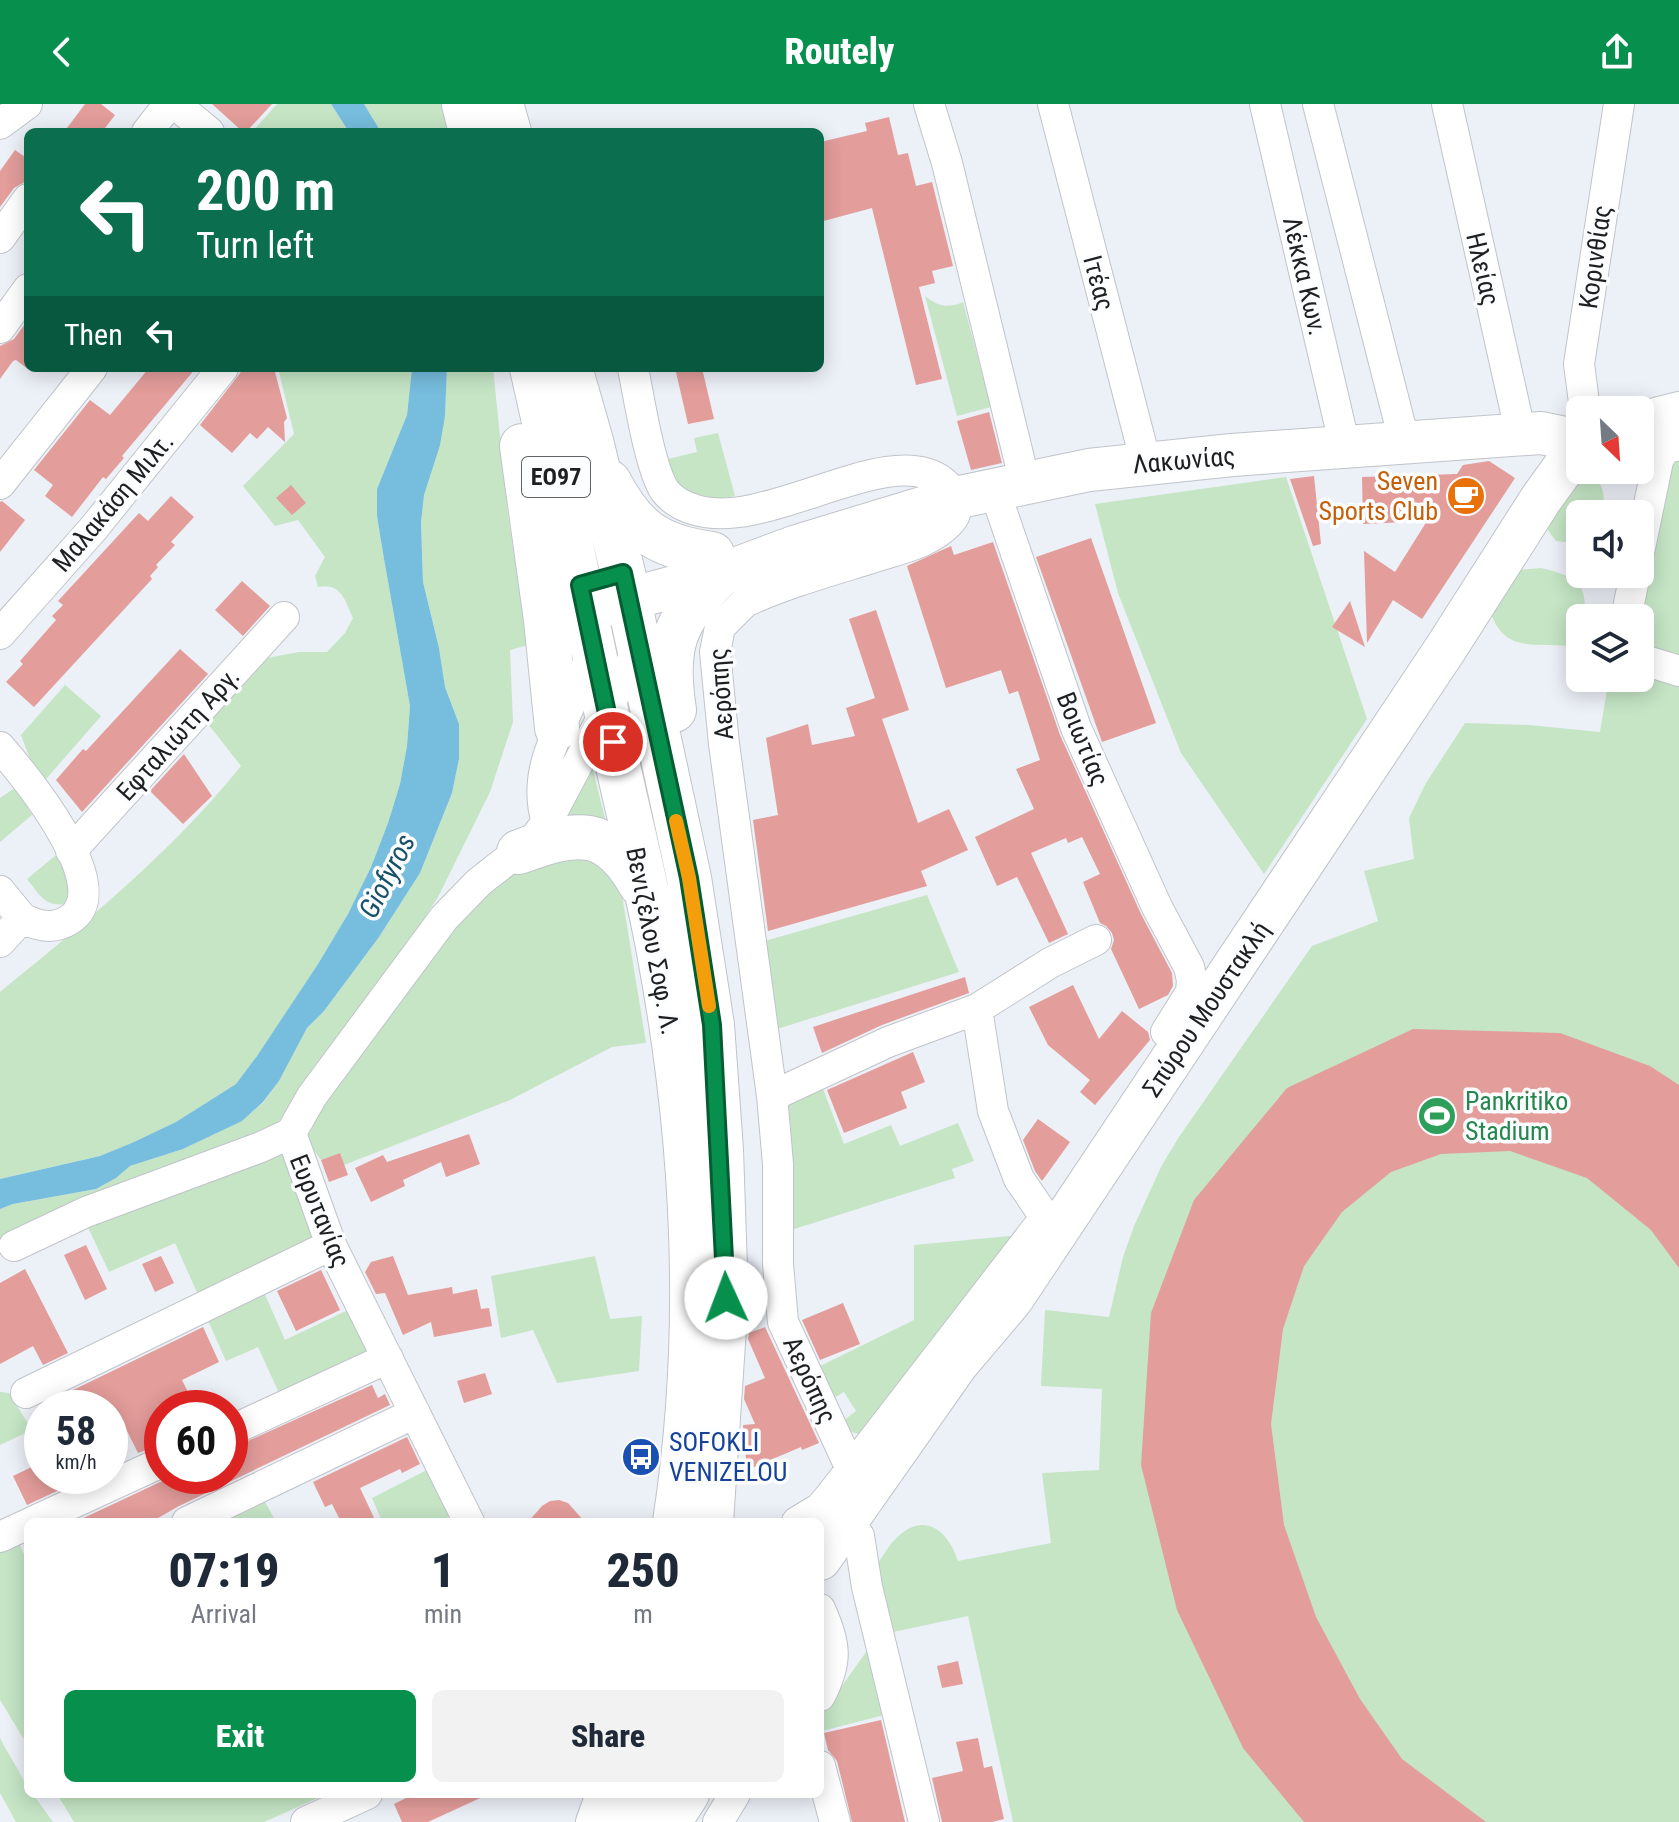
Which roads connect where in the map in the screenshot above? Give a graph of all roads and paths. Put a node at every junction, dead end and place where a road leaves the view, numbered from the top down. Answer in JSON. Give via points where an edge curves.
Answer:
{"nodes":[{"id":1,"x":27,"y":104,"type":"edge"},
{"id":2,"x":172,"y":104,"type":"edge"},
{"id":3,"x":464,"y":104,"type":"edge"},
{"id":4,"x":501,"y":104,"type":"edge"},
{"id":5,"x":929,"y":104,"type":"edge"},
{"id":6,"x":1053,"y":104,"type":"edge"},
{"id":7,"x":1265,"y":104,"type":"edge"},
{"id":8,"x":1318,"y":104,"type":"edge"},
{"id":9,"x":1447,"y":104,"type":"edge"},
{"id":10,"x":1619,"y":104,"type":"edge"},
{"id":11,"x":0,"y":124,"type":"edge"},
{"id":12,"x":151,"y":128,"type":"edge"},
{"id":13,"x":204,"y":128,"type":"edge"},
{"id":14,"x":470,"y":128,"type":"edge"},
{"id":15,"x":508,"y":128,"type":"edge"},
{"id":16,"x":24,"y":205,"type":"edge"},
{"id":17,"x":0,"y":238,"type":"edge"},
{"id":18,"x":24,"y":295,"type":"edge"},
{"id":19,"x":0,"y":328,"type":"edge"},
{"id":20,"x":89,"y":372,"type":"edge"},
{"id":21,"x":220,"y":372,"type":"edge"},
{"id":22,"x":513,"y":372,"type":"edge"},
{"id":23,"x":533,"y":372,"type":"edge"},
{"id":24,"x":571,"y":372,"type":"edge"},
{"id":25,"x":634,"y":372,"type":"edge"},
{"id":26,"x":1583,"y":396,"type":"edge"},
{"id":27,"x":1679,"y":413,"type":"edge"},
{"id":28,"x":1654,"y":419,"type":"edge"},
{"id":29,"x":1521,"y":435,"type":"junction"},
{"id":30,"x":1566,"y":438,"type":"edge"},
{"id":31,"x":591,"y":441,"type":"junction"},
{"id":32,"x":1405,"y":444,"type":"junction"},
{"id":33,"x":1679,"y":445,"type":"edge"},
{"id":34,"x":1345,"y":447,"type":"junction"},
{"id":35,"x":1146,"y":463,"type":"junction"},
{"id":36,"x":1566,"y":464,"type":"edge"},
{"id":37,"x":0,"y":484,"type":"edge"},
{"id":38,"x":991,"y":490,"type":"junction"},
{"id":39,"x":1650,"y":500,"type":"edge"},
{"id":40,"x":716,"y":564,"type":"junction"},
{"id":41,"x":626,"y":586,"type":"junction"},
{"id":42,"x":586,"y":613,"type":"junction"},
{"id":43,"x":284,"y":617,"type":"dead end"},
{"id":44,"x":0,"y":634,"type":"edge"},
{"id":45,"x":639,"y":648,"type":"junction"},
{"id":46,"x":1654,"y":663,"type":"edge"},
{"id":47,"x":1679,"y":671,"type":"edge"},
{"id":48,"x":606,"y":711,"type":"junction"},
{"id":49,"x":557,"y":728,"type":"junction"},
{"id":50,"x":0,"y":747,"type":"edge"},
{"id":51,"x":533,"y":837,"type":"junction"},
{"id":52,"x":71,"y":851,"type":"junction"},
{"id":53,"x":689,"y":878,"type":"junction"},
{"id":54,"x":0,"y":891,"type":"edge"},
{"id":55,"x":647,"y":894,"type":"junction"},
{"id":56,"x":22,"y":918,"type":"junction"},
{"id":57,"x":1096,"y":940,"type":"dead end"},
{"id":58,"x":0,"y":942,"type":"edge"},
{"id":59,"x":1192,"y":980,"type":"joint"},
{"id":60,"x":977,"y":1009,"type":"junction"},
{"id":61,"x":772,"y":1096,"type":"junction"},
{"id":62,"x":291,"y":1133,"type":"junction"},
{"id":63,"x":1045,"y":1217,"type":"junction"},
{"id":64,"x":331,"y":1245,"type":"junction"},
{"id":65,"x":14,"y":1246,"type":"dead end"},
{"id":66,"x":1012,"y":1299,"type":"junction"},
{"id":67,"x":388,"y":1358,"type":"junction"},
{"id":68,"x":32,"y":1390,"type":"edge"},
{"id":69,"x":415,"y":1413,"type":"junction"},
{"id":70,"x":720,"y":1416,"type":"junction"},
{"id":71,"x":248,"y":1423,"type":"edge"},
{"id":72,"x":684,"y":1449,"type":"junction"},
{"id":73,"x":851,"y":1469,"type":"junction"},
{"id":74,"x":144,"y":1470,"type":"edge"},
{"id":75,"x":41,"y":1518,"type":"edge"},
{"id":76,"x":195,"y":1518,"type":"edge"},
{"id":77,"x":466,"y":1518,"type":"edge"},
{"id":78,"x":658,"y":1518,"type":"edge"},
{"id":79,"x":675,"y":1518,"type":"edge"},
{"id":80,"x":711,"y":1518,"type":"edge"},
{"id":81,"x":726,"y":1518,"type":"edge"},
{"id":82,"x":791,"y":1518,"type":"edge"},
{"id":83,"x":24,"y":1526,"type":"edge"},
{"id":84,"x":859,"y":1536,"type":"junction"},
{"id":85,"x":0,"y":1537,"type":"edge"},
{"id":86,"x":824,"y":1553,"type":"edge"},
{"id":87,"x":824,"y":1588,"type":"edge"},
{"id":88,"x":824,"y":1618,"type":"edge"},
{"id":89,"x":824,"y":1687,"type":"edge"},
{"id":90,"x":824,"y":1781,"type":"edge"},
{"id":91,"x":358,"y":1798,"type":"edge"},
{"id":92,"x":600,"y":1798,"type":"edge"},
{"id":93,"x":626,"y":1798,"type":"edge"},
{"id":94,"x":660,"y":1798,"type":"edge"},
{"id":95,"x":685,"y":1798,"type":"edge"},
{"id":96,"x":733,"y":1798,"type":"edge"},
{"id":97,"x":306,"y":1822,"type":"edge"},
{"id":98,"x":591,"y":1822,"type":"edge"},
{"id":99,"x":619,"y":1822,"type":"edge"},
{"id":100,"x":655,"y":1822,"type":"edge"},
{"id":101,"x":670,"y":1822,"type":"edge"},
{"id":102,"x":718,"y":1822,"type":"edge"},
{"id":103,"x":835,"y":1822,"type":"edge"},
{"id":104,"x":924,"y":1822,"type":"edge"}],
"edges":[{"from":1,"to":11,"type":"street"},
{"from":2,"to":12,"type":"street"},
{"from":2,"to":13,"type":"street"},
{"from":3,"to":14,"type":"main road"},
{"from":4,"to":15,"type":"main road"},
{"from":5,"to":38,"type":"street","name":"Βοιωτίας","via":[[947,163]]},
{"from":6,"to":35,"type":"street","name":"Ιτέας"},
{"from":7,"to":34,"type":"street","name":"Λέκκα Κων."},
{"from":8,"to":32,"type":"street","name":"Λέκκα Κων."},
{"from":9,"to":29,"type":"street","name":"Ηλείας"},
{"from":10,"to":26,"type":"street","name":"Κορινθίας","via":[[1579,364]]},
{"from":16,"to":17,"type":"street"},
{"from":18,"to":19,"type":"street"},
{"from":20,"to":37,"type":"street"},
{"from":21,"to":44,"type":"street","name":"Μαλακάση Μιλτ."},
{"from":22,"to":49,"type":"main road"},
{"from":23,"to":42,"type":"main road","name":"Βενιζέλου Σοφ. Λ.","number":"ΕΟ97"},
{"from":24,"to":31,"type":"main road","name":"Βενιζέλου Σοφ. Λ.","number":"ΕΟ97"},
{"from":25,"to":38,"type":"street","via":[[658,477],[671,498],[685,507],[716,515],[740,514],[894,471],[932,475],[950,489]]},
{"from":27,"to":28,"type":"main road"},
{"from":29,"to":30,"type":"main road","name":"Λακωνίας"},
{"from":29,"to":32,"type":"main road","name":"Λακωνίας"},
{"from":31,"to":40,"type":"main road","via":[[636,523],[652,537]]},
{"from":31,"to":41,"type":"main road","name":"Βενιζέλου Σοφ. Λ.","number":"ΕΟ97"},
{"from":32,"to":34,"type":"main road","name":"Λακωνίας"},
{"from":33,"to":39,"type":"street","via":[[1660,455]]},
{"from":34,"to":35,"type":"main road","name":"Λακωνίας"},
{"from":35,"to":38,"type":"main road","name":"Λακωνίας"},
{"from":36,"to":66,"type":"main road","name":"Σπύρου Μουστακλή"},
{"from":38,"to":40,"type":"main road","name":"Λακωνίας"},
{"from":38,"to":59,"type":"street","name":"Βοιωτίας","via":[[1076,728]]},
{"from":38,"to":61,"type":"street","name":"Αερόπης","via":[[931,537],[755,597],[736,609],[717,632],[724,744]]},
{"from":40,"to":41,"type":"main road","name":"Λακωνίας"},
{"from":40,"to":53,"type":"main road","via":[[674,639],[670,657],[694,831]]},
{"from":41,"to":42,"type":"main road","name":"Λακωνίας"},
{"from":41,"to":45,"type":"main road","name":"Βενιζέλου Σοφ. Λ.","number":"ΕΟ97"},
{"from":42,"to":48,"type":"main road","name":"Βενιζέλου Σοφ. Λ.","number":"ΕΟ97"},
{"from":42,"to":49,"type":"street","via":[[586,670]]},
{"from":43,"to":52,"type":"street","name":"Εφταλιώτη Αργ."},
{"from":45,"to":48,"type":"street"},
{"from":45,"to":53,"type":"main road","name":"Βενιζέλου Σοφ. Λ.","number":"ΕΟ97"},
{"from":46,"to":47,"type":"street"},
{"from":48,"to":51,"type":"street"},
{"from":48,"to":55,"type":"main road","name":"Βενιζέλου Σοφ. Λ.","number":"ΕΟ97"},
{"from":49,"to":51,"type":"street"},
{"from":50,"to":52,"type":"street","via":[[31,784]]},
{"from":51,"to":55,"type":"main road","via":[[584,838],[614,848]]},
{"from":51,"to":62,"type":"street","name":"Ευρυτανίας","via":[[444,918],[312,1096]]},
{"from":52,"to":56,"type":"street","via":[[85,892],[81,909],[50,926]]},
{"from":53,"to":70,"type":"main road","name":"Βενιζέλου Σοφ. Λ.","number":"ΕΟ97","via":[[712,1025],[721,1150],[726,1298]]},
{"from":54,"to":56,"type":"street"},
{"from":55,"to":72,"type":"main road","name":"Βενιζέλου Σοφ. Λ.","number":"ΕΟ97","via":[[678,1080],[692,1244]]},
{"from":56,"to":58,"type":"street"},
{"from":57,"to":60,"type":"street"},
{"from":59,"to":63,"type":"street","name":"Σπύρου Μουστακλή","via":[[1185,1004]]},
{"from":60,"to":61,"type":"street","via":[[888,1042]]},
{"from":60,"to":63,"type":"street","via":[[993,1111],[1019,1179]]},
{"from":61,"to":73,"type":"street","name":"Αερόπης","via":[[783,1322]]},
{"from":62,"to":64,"type":"street","name":"Ευρυτανίας"},
{"from":62,"to":65,"type":"street","via":[[86,1212]]},
{"from":63,"to":73,"type":"street","name":"Σπύρου Μουστακλή"},
{"from":64,"to":67,"type":"street","name":"Ευρυτανίας"},
{"from":64,"to":68,"type":"street"},
{"from":66,"to":84,"type":"main road","via":[[965,1380]]},
{"from":66,"to":86,"type":"main road","name":"Σπύρου Μουστακλή","via":[[957,1364]]},
{"from":67,"to":69,"type":"street","name":"Ευρυτανίας"},
{"from":67,"to":71,"type":"street"},
{"from":69,"to":76,"type":"street"},
{"from":69,"to":77,"type":"street","name":"Ευρυτανίας"},
{"from":70,"to":80,"type":"main road","name":"Βενιζέλου Σοφ. Λ.","number":"ΕΟ97"},
{"from":70,"to":81,"type":"main road","via":[[727,1471]]},
{"from":72,"to":78,"type":"street"},
{"from":72,"to":79,"type":"main road","name":"Βενιζέλου Σοφ. Λ.","number":"ΕΟ97"},
{"from":73,"to":82,"type":"street","name":"Σπύρου Μουστακλή","via":[[820,1508]]},
{"from":74,"to":75,"type":"street"},
{"from":83,"to":85,"type":"street"},
{"from":84,"to":87,"type":"main road"},
{"from":84,"to":104,"type":"street"},
{"from":88,"to":89,"type":"street","via":[[833,1651]]},
{"from":90,"to":103,"type":"street"},
{"from":91,"to":97,"type":"street"},
{"from":92,"to":98,"type":"street"},
{"from":93,"to":99,"type":"main road"},
{"from":94,"to":100,"type":"main road"},
{"from":95,"to":101,"type":"main road"},
{"from":96,"to":102,"type":"street"}]}
